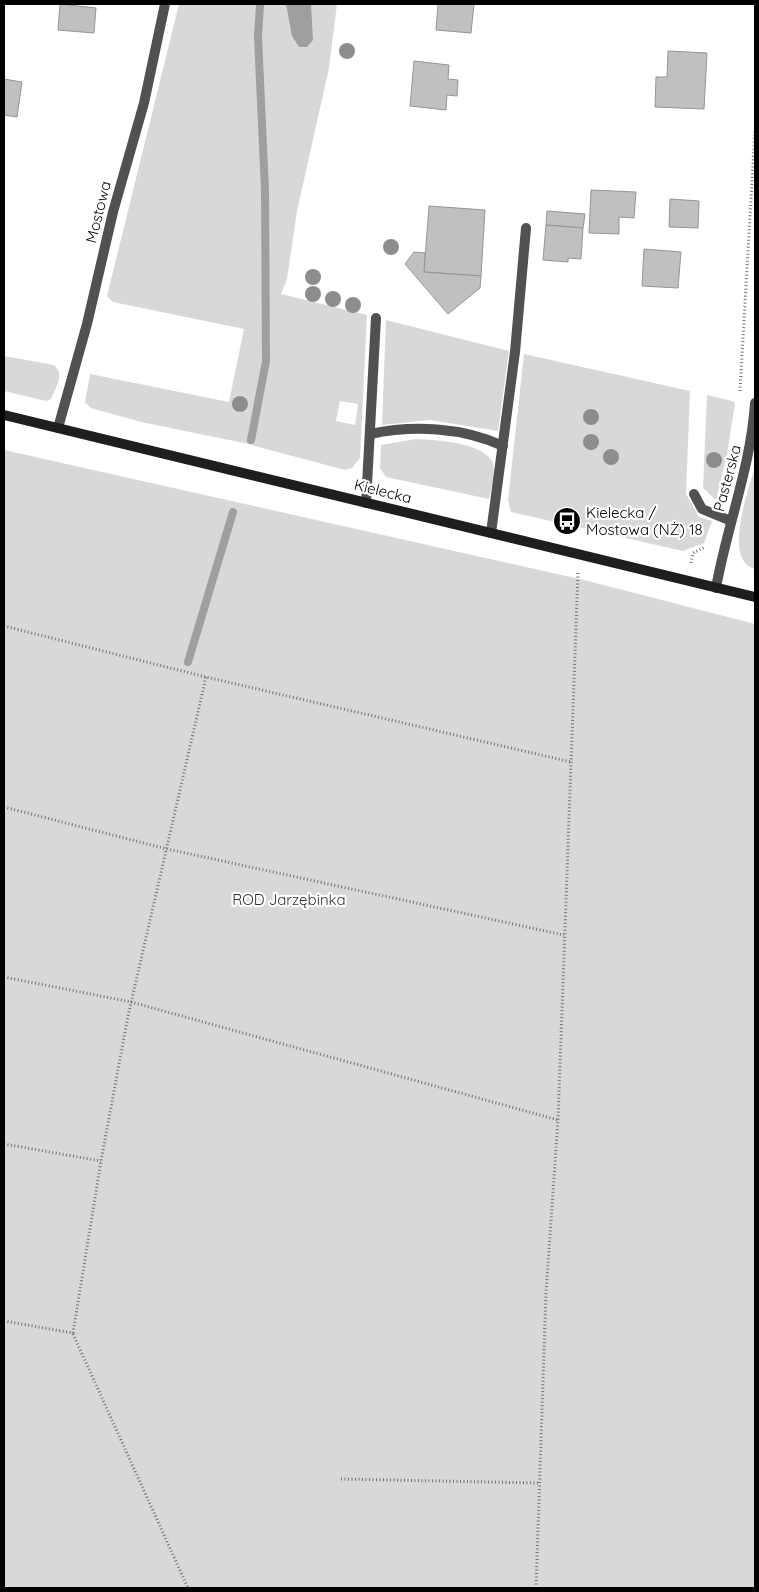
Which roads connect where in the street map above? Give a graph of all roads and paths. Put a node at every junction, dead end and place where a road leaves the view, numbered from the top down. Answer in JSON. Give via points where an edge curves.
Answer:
{"nodes":[{"id":1,"x":165,"y":4,"type":"edge"},
{"id":2,"x":755,"y":129,"type":"edge"},
{"id":3,"x":526,"y":228,"type":"dead end"},
{"id":4,"x":376,"y":318,"type":"dead end"},
{"id":5,"x":740,"y":395,"type":"dead end"},
{"id":6,"x":755,"y":403,"type":"edge"},
{"id":7,"x":4,"y":415,"type":"edge"},
{"id":8,"x":58,"y":428,"type":"junction"},
{"id":9,"x":370,"y":434,"type":"junction"},
{"id":10,"x":753,"y":444,"type":"edge"},
{"id":11,"x":503,"y":446,"type":"junction"},
{"id":12,"x":694,"y":494,"type":"dead end"},
{"id":13,"x":366,"y":503,"type":"junction"},
{"id":14,"x":718,"y":516,"type":"junction"},
{"id":15,"x":731,"y":521,"type":"junction"},
{"id":16,"x":491,"y":533,"type":"junction"},
{"id":17,"x":578,"y":554,"type":"junction"},
{"id":18,"x":688,"y":581,"type":"junction"},
{"id":19,"x":716,"y":588,"type":"junction"},
{"id":20,"x":755,"y":598,"type":"edge"},
{"id":21,"x":4,"y":626,"type":"edge"},
{"id":22,"x":206,"y":677,"type":"junction"},
{"id":23,"x":571,"y":762,"type":"junction"},
{"id":24,"x":4,"y":807,"type":"edge"},
{"id":25,"x":167,"y":849,"type":"junction"},
{"id":26,"x":564,"y":935,"type":"junction"},
{"id":27,"x":4,"y":977,"type":"edge"},
{"id":28,"x":131,"y":1002,"type":"junction"},
{"id":29,"x":558,"y":1120,"type":"junction"},
{"id":30,"x":4,"y":1144,"type":"edge"},
{"id":31,"x":101,"y":1160,"type":"junction"},
{"id":32,"x":4,"y":1321,"type":"edge"},
{"id":33,"x":73,"y":1333,"type":"junction"},
{"id":34,"x":341,"y":1479,"type":"dead end"},
{"id":35,"x":539,"y":1483,"type":"junction"},
{"id":36,"x":188,"y":1588,"type":"edge"},
{"id":37,"x":536,"y":1588,"type":"edge"}],
"edges":[{"from":1,"to":8,"type":"street","name":"Mostowa","via":[[144,103]]},
{"from":2,"to":5,"type":"path"},
{"from":3,"to":11,"type":"street"},
{"from":4,"to":9,"type":"street"},
{"from":6,"to":10,"type":"street","name":"Pasterska"},
{"from":7,"to":8,"type":"main road","name":"Kielecka"},
{"from":8,"to":13,"type":"main road","name":"Kielecka"},
{"from":9,"to":11,"type":"street","via":[[414,428],[435,429],[490,440]]},
{"from":9,"to":13,"type":"street"},
{"from":10,"to":15,"type":"street","name":"Pasterska"},
{"from":11,"to":16,"type":"street"},
{"from":12,"to":14,"type":"street","via":[[702,508]]},
{"from":13,"to":16,"type":"main road","name":"Kielecka"},
{"from":14,"to":15,"type":"street"},
{"from":14,"to":18,"type":"path","via":[[708,544],[693,553]]},
{"from":15,"to":19,"type":"street","name":"Pasterska"},
{"from":16,"to":17,"type":"main road","name":"Kielecka"},
{"from":17,"to":18,"type":"main road","name":"Kielecka"},
{"from":17,"to":23,"type":"path"},
{"from":18,"to":19,"type":"main road","name":"Kielecka"},
{"from":19,"to":20,"type":"main road","name":"Kielecka"},
{"from":21,"to":22,"type":"path"},
{"from":22,"to":23,"type":"path"},
{"from":22,"to":25,"type":"path"},
{"from":23,"to":26,"type":"path"},
{"from":24,"to":25,"type":"path"},
{"from":25,"to":26,"type":"path"},
{"from":25,"to":28,"type":"path"},
{"from":26,"to":29,"type":"path"},
{"from":27,"to":28,"type":"path"},
{"from":28,"to":29,"type":"path"},
{"from":28,"to":31,"type":"path"},
{"from":29,"to":35,"type":"path","via":[[546,1293]]},
{"from":30,"to":31,"type":"path"},
{"from":31,"to":33,"type":"path"},
{"from":32,"to":33,"type":"path"},
{"from":33,"to":36,"type":"path"},
{"from":34,"to":35,"type":"path"},
{"from":35,"to":37,"type":"path"}]}
